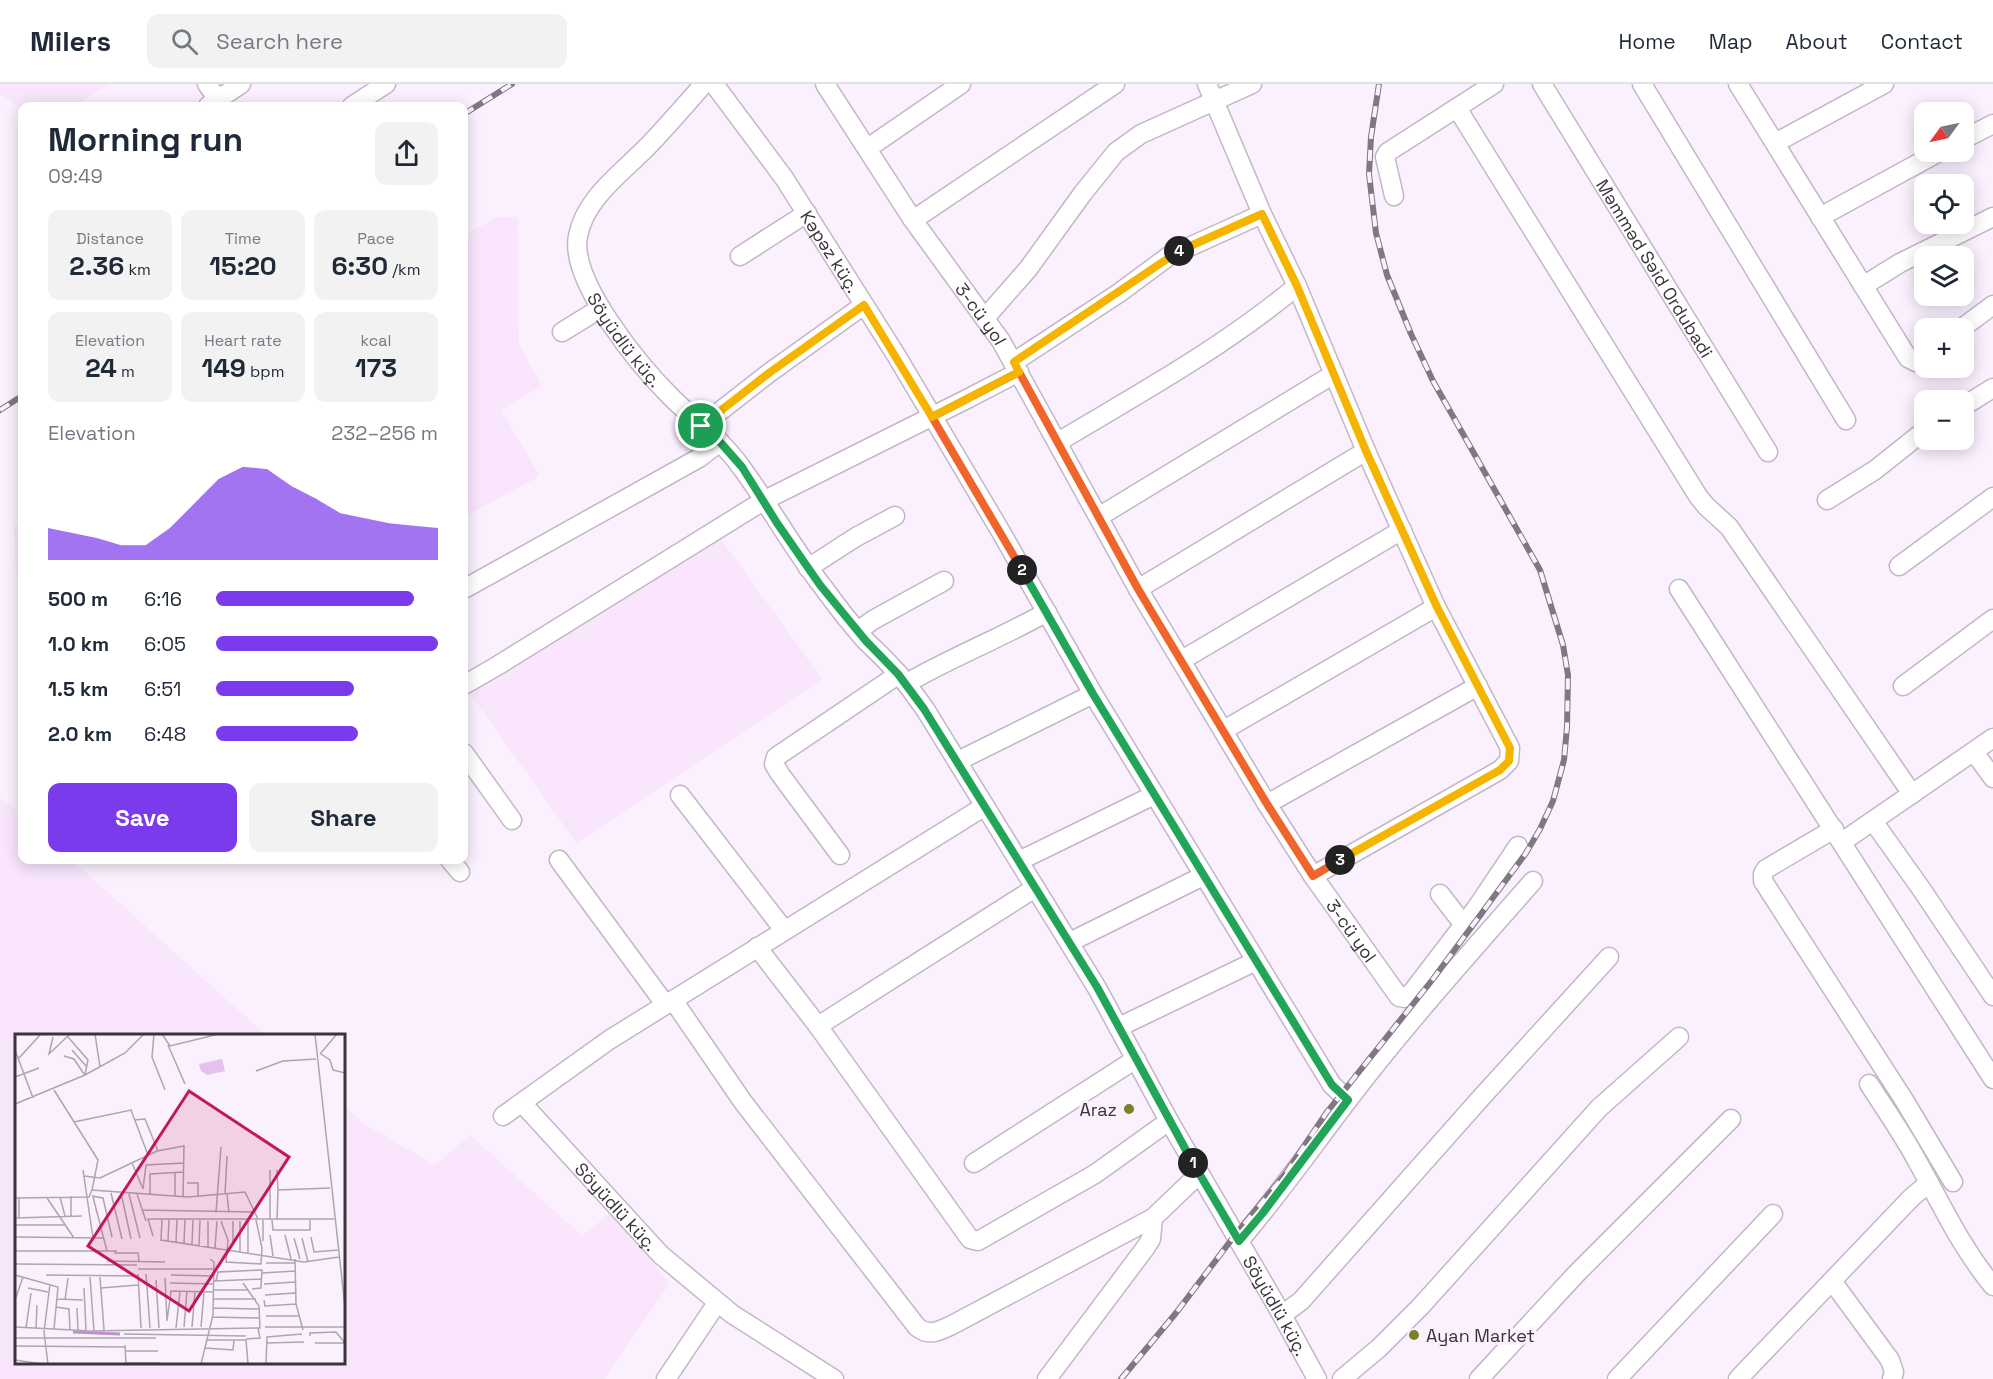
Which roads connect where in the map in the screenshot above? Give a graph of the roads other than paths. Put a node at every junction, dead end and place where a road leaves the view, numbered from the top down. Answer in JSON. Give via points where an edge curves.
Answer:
{"nodes":[{"id":1,"x":207,"y":84,"type":"edge"},
{"id":2,"x":241,"y":84,"type":"edge"},
{"id":3,"x":386,"y":84,"type":"edge"},
{"id":4,"x":704,"y":84,"type":"edge"},
{"id":5,"x":714,"y":84,"type":"edge"},
{"id":6,"x":825,"y":84,"type":"edge"},
{"id":7,"x":961,"y":84,"type":"edge"},
{"id":8,"x":1115,"y":84,"type":"edge"},
{"id":9,"x":1252,"y":84,"type":"edge"},
{"id":10,"x":1494,"y":84,"type":"edge"},
{"id":11,"x":1542,"y":84,"type":"edge"},
{"id":12,"x":1642,"y":84,"type":"edge"},
{"id":13,"x":1738,"y":84,"type":"edge"},
{"id":14,"x":1884,"y":84,"type":"edge"},
{"id":15,"x":1210,"y":92,"type":"edge"},
{"id":16,"x":213,"y":102,"type":"edge"},
{"id":17,"x":214,"y":102,"type":"edge"},
{"id":18,"x":358,"y":102,"type":"edge"},
{"id":19,"x":1457,"y":108,"type":"junction"},
{"id":20,"x":1993,"y":124,"type":"edge"},
{"id":21,"x":1974,"y":134,"type":"edge"},
{"id":22,"x":1774,"y":143,"type":"junction"},
{"id":23,"x":868,"y":148,"type":"junction"},
{"id":24,"x":1921,"y":162,"type":"edge"},
{"id":25,"x":1394,"y":196,"type":"dead end"},
{"id":26,"x":807,"y":213,"type":"junction"},
{"id":27,"x":1262,"y":214,"type":"junction"},
{"id":28,"x":1820,"y":217,"type":"junction"},
{"id":29,"x":1993,"y":217,"type":"edge"},
{"id":30,"x":914,"y":219,"type":"junction"},
{"id":31,"x":740,"y":256,"type":"dead end"},
{"id":32,"x":1297,"y":286,"type":"junction"},
{"id":33,"x":1863,"y":286,"type":"junction"},
{"id":34,"x":864,"y":305,"type":"junction"},
{"id":35,"x":1993,"y":305,"type":"edge"},
{"id":36,"x":601,"y":308,"type":"junction"},
{"id":37,"x":985,"y":318,"type":"junction"},
{"id":38,"x":1974,"y":319,"type":"edge"},
{"id":39,"x":562,"y":332,"type":"dead end"},
{"id":40,"x":1914,"y":361,"type":"edge"},
{"id":41,"x":1016,"y":367,"type":"junction"},
{"id":42,"x":1334,"y":374,"type":"junction"},
{"id":43,"x":1993,"y":388,"type":"edge"},
{"id":44,"x":1974,"y":400,"type":"edge"},
{"id":45,"x":932,"y":417,"type":"junction"},
{"id":46,"x":1846,"y":420,"type":"dead end"},
{"id":47,"x":701,"y":426,"type":"junction"},
{"id":48,"x":1914,"y":439,"type":"edge"},
{"id":49,"x":720,"y":442,"type":"junction"},
{"id":50,"x":1058,"y":442,"type":"junction"},
{"id":51,"x":1366,"y":451,"type":"junction"},
{"id":52,"x":1768,"y":452,"type":"dead end"},
{"id":53,"x":1993,"y":497,"type":"edge"},
{"id":54,"x":1827,"y":500,"type":"dead end"},
{"id":55,"x":763,"y":501,"type":"junction"},
{"id":56,"x":895,"y":516,"type":"dead end"},
{"id":57,"x":1100,"y":516,"type":"junction"},
{"id":58,"x":1402,"y":530,"type":"junction"},
{"id":59,"x":1899,"y":566,"type":"dead end"},
{"id":60,"x":808,"y":568,"type":"junction"},
{"id":61,"x":944,"y":581,"type":"dead end"},
{"id":62,"x":468,"y":587,"type":"edge"},
{"id":63,"x":1138,"y":589,"type":"junction"},
{"id":64,"x":1679,"y":589,"type":"dead end"},
{"id":65,"x":1437,"y":607,"type":"junction"},
{"id":66,"x":1047,"y":612,"type":"junction"},
{"id":67,"x":1993,"y":619,"type":"edge"},
{"id":68,"x":858,"y":631,"type":"junction"},
{"id":69,"x":1182,"y":660,"type":"junction"},
{"id":70,"x":903,"y":679,"type":"junction"},
{"id":71,"x":468,"y":683,"type":"edge"},
{"id":72,"x":1478,"y":686,"type":"junction"},
{"id":73,"x":1903,"y":686,"type":"dead end"},
{"id":74,"x":1093,"y":694,"type":"junction"},
{"id":75,"x":1224,"y":730,"type":"junction"},
{"id":76,"x":1993,"y":738,"type":"edge"},
{"id":77,"x":1974,"y":752,"type":"junction"},
{"id":78,"x":468,"y":759,"type":"edge"},
{"id":79,"x":958,"y":761,"type":"junction"},
{"id":80,"x":1993,"y":778,"type":"edge"},
{"id":81,"x":1912,"y":794,"type":"junction"},
{"id":82,"x":680,"y":795,"type":"dead end"},
{"id":83,"x":1154,"y":795,"type":"junction"},
{"id":84,"x":1267,"y":804,"type":"junction"},
{"id":85,"x":985,"y":806,"type":"junction"},
{"id":86,"x":512,"y":820,"type":"dead end"},
{"id":87,"x":1873,"y":821,"type":"junction"},
{"id":88,"x":1838,"y":836,"type":"junction"},
{"id":89,"x":1518,"y":846,"type":"dead end"},
{"id":90,"x":840,"y":855,"type":"dead end"},
{"id":91,"x":559,"y":860,"type":"dead end"},
{"id":92,"x":1019,"y":861,"type":"junction"},
{"id":93,"x":1203,"y":876,"type":"junction"},
{"id":94,"x":1313,"y":876,"type":"junction"},
{"id":95,"x":1533,"y":881,"type":"dead end"},
{"id":96,"x":1035,"y":888,"type":"junction"},
{"id":97,"x":1440,"y":894,"type":"dead end"},
{"id":98,"x":1464,"y":925,"type":"junction"},
{"id":99,"x":784,"y":930,"type":"junction"},
{"id":100,"x":1070,"y":942,"type":"junction"},
{"id":101,"x":757,"y":947,"type":"junction"},
{"id":102,"x":1609,"y":957,"type":"dead end"},
{"id":103,"x":1256,"y":961,"type":"junction"},
{"id":104,"x":1993,"y":996,"type":"edge"},
{"id":105,"x":669,"y":1002,"type":"junction"},
{"id":106,"x":818,"y":1026,"type":"junction"},
{"id":107,"x":1119,"y":1027,"type":"junction"},
{"id":108,"x":1679,"y":1037,"type":"dead end"},
{"id":109,"x":1136,"y":1059,"type":"junction"},
{"id":110,"x":1993,"y":1079,"type":"edge"},
{"id":111,"x":1869,"y":1084,"type":"dead end"},
{"id":112,"x":1348,"y":1100,"type":"junction"},
{"id":113,"x":522,"y":1103,"type":"junction"},
{"id":114,"x":503,"y":1116,"type":"dead end"},
{"id":115,"x":1731,"y":1119,"type":"dead end"},
{"id":116,"x":1168,"y":1121,"type":"junction"},
{"id":117,"x":974,"y":1163,"type":"dead end"},
{"id":118,"x":1199,"y":1174,"type":"junction"},
{"id":119,"x":1953,"y":1182,"type":"dead end"},
{"id":120,"x":1929,"y":1184,"type":"junction"},
{"id":121,"x":1773,"y":1214,"type":"dead end"},
{"id":122,"x":1152,"y":1218,"type":"junction"},
{"id":123,"x":1239,"y":1241,"type":"junction"},
{"id":124,"x":1832,"y":1281,"type":"junction"},
{"id":125,"x":1993,"y":1286,"type":"edge"},
{"id":126,"x":717,"y":1303,"type":"junction"},
{"id":127,"x":1282,"y":1315,"type":"junction"},
{"id":128,"x":824,"y":1377,"type":"edge"},
{"id":129,"x":666,"y":1379,"type":"edge"},
{"id":130,"x":1047,"y":1379,"type":"edge"},
{"id":131,"x":1317,"y":1379,"type":"edge"},
{"id":132,"x":1342,"y":1379,"type":"edge"},
{"id":133,"x":1479,"y":1379,"type":"edge"},
{"id":134,"x":1617,"y":1379,"type":"edge"},
{"id":135,"x":1738,"y":1379,"type":"edge"},
{"id":136,"x":1892,"y":1379,"type":"edge"}],
"edges":[{"from":1,"to":16,"type":"street"},
{"from":2,"to":17,"type":"street"},
{"from":3,"to":18,"type":"street"},
{"from":4,"to":36,"type":"street","name":"Söyüdlü küç.","via":[[588,210],[578,234],[577,258]]},
{"from":5,"to":26,"type":"street","name":"Kəpəz küç."},
{"from":6,"to":23,"type":"street","name":"3-cü yol"},
{"from":7,"to":23,"type":"street"},
{"from":8,"to":30,"type":"street"},
{"from":9,"to":15,"type":"street"},
{"from":10,"to":19,"type":"street"},
{"from":11,"to":52,"type":"street","name":"Məmməd Səid Ordubadi"},
{"from":12,"to":46,"type":"street"},
{"from":13,"to":22,"type":"street"},
{"from":14,"to":22,"type":"street"},
{"from":15,"to":27,"type":"street"},
{"from":15,"to":37,"type":"street","via":[[1116,152],[1028,269]]},
{"from":19,"to":25,"type":"street","via":[[1388,152],[1385,157]]},
{"from":19,"to":81,"type":"street","via":[[1698,496],[1729,527]]},
{"from":20,"to":21,"type":"street"},
{"from":22,"to":28,"type":"street"},
{"from":23,"to":30,"type":"street","name":"3-cü yol"},
{"from":24,"to":28,"type":"street"},
{"from":26,"to":31,"type":"street"},
{"from":26,"to":34,"type":"street","name":"Kəpəz küç."},
{"from":27,"to":32,"type":"street"},
{"from":27,"to":41,"type":"street","via":[[1168,256]]},
{"from":28,"to":33,"type":"street"},
{"from":29,"to":33,"type":"street"},
{"from":30,"to":37,"type":"street","name":"3-cü yol"},
{"from":32,"to":42,"type":"street"},
{"from":32,"to":50,"type":"street","via":[[1250,324]]},
{"from":33,"to":40,"type":"street","via":[[1908,358]]},
{"from":34,"to":45,"type":"street","name":"Kəpəz küç."},
{"from":34,"to":47,"type":"street"},
{"from":35,"to":38,"type":"street"},
{"from":36,"to":39,"type":"street"},
{"from":36,"to":47,"type":"street","name":"Söyüdlü küç.","via":[[643,365]]},
{"from":37,"to":41,"type":"street","name":"3-cü yol"},
{"from":41,"to":45,"type":"street"},
{"from":41,"to":50,"type":"street","name":"3-cü yol"},
{"from":42,"to":51,"type":"street"},
{"from":42,"to":57,"type":"street"},
{"from":43,"to":44,"type":"street"},
{"from":45,"to":55,"type":"street"},
{"from":45,"to":66,"type":"street","name":"Kəpəz küç."},
{"from":47,"to":49,"type":"street","name":"Söyüdlü küç."},
{"from":48,"to":54,"type":"street","via":[[1875,470]]},
{"from":49,"to":55,"type":"street","name":"Söyüdlü küç.","via":[[742,467]]},
{"from":49,"to":62,"type":"street","via":[[699,458]]},
{"from":50,"to":57,"type":"street","name":"3-cü yol"},
{"from":51,"to":58,"type":"street"},
{"from":51,"to":63,"type":"street"},
{"from":53,"to":59,"type":"street"},
{"from":55,"to":60,"type":"street","name":"Söyüdlü küç."},
{"from":55,"to":71,"type":"street"},
{"from":56,"to":60,"type":"street"},
{"from":57,"to":63,"type":"street","name":"3-cü yol"},
{"from":58,"to":65,"type":"street"},
{"from":58,"to":69,"type":"street"},
{"from":60,"to":68,"type":"street","name":"Söyüdlü küç."},
{"from":61,"to":68,"type":"street"},
{"from":63,"to":69,"type":"street","name":"3-cü yol"},
{"from":64,"to":88,"type":"street"},
{"from":65,"to":72,"type":"street"},
{"from":65,"to":75,"type":"street"},
{"from":66,"to":70,"type":"street"},
{"from":66,"to":74,"type":"street","name":"Kəpəz küç."},
{"from":67,"to":73,"type":"street"},
{"from":68,"to":70,"type":"street","name":"Söyüdlü küç."},
{"from":69,"to":75,"type":"street","name":"3-cü yol"},
{"from":70,"to":79,"type":"street","name":"Söyüdlü küç."},
{"from":70,"to":90,"type":"street","via":[[776,757],[774,764],[780,774]]},
{"from":72,"to":84,"type":"street"},
{"from":72,"to":94,"type":"street","via":[[1510,748],[1509,761],[1500,770]]},
{"from":74,"to":79,"type":"street"},
{"from":74,"to":83,"type":"street","name":"Kəpəz küç."},
{"from":75,"to":84,"type":"street","name":"3-cü yol"},
{"from":76,"to":77,"type":"street"},
{"from":77,"to":80,"type":"street"},
{"from":77,"to":81,"type":"street"},
{"from":78,"to":86,"type":"street"},
{"from":79,"to":85,"type":"street","name":"Söyüdlü küç."},
{"from":81,"to":87,"type":"street"},
{"from":82,"to":99,"type":"street"},
{"from":83,"to":92,"type":"street"},
{"from":83,"to":93,"type":"street","name":"Kəpəz küç."},
{"from":84,"to":94,"type":"street","name":"3-cü yol"},
{"from":85,"to":92,"type":"street","name":"Söyüdlü küç."},
{"from":85,"to":99,"type":"street"},
{"from":87,"to":88,"type":"street"},
{"from":87,"to":104,"type":"street"},
{"from":88,"to":110,"type":"street"},
{"from":88,"to":119,"type":"street","via":[[1767,869],[1763,881]]},
{"from":89,"to":98,"type":"street","name":"3-cü yol"},
{"from":91,"to":105,"type":"street"},
{"from":92,"to":96,"type":"street","name":"Söyüdlü küç."},
{"from":93,"to":100,"type":"street"},
{"from":93,"to":103,"type":"street","name":"Kəpəz küç."},
{"from":94,"to":98,"type":"street","name":"3-cü yol","via":[[1402,998],[1413,992]]},
{"from":95,"to":112,"type":"street"},
{"from":96,"to":100,"type":"street","name":"Söyüdlü küç."},
{"from":96,"to":106,"type":"street"},
{"from":97,"to":98,"type":"street"},
{"from":99,"to":101,"type":"street"},
{"from":100,"to":107,"type":"street","name":"Söyüdlü küç."},
{"from":101,"to":105,"type":"street"},
{"from":101,"to":106,"type":"street"},
{"from":102,"to":127,"type":"street","via":[[1301,1301]]},
{"from":103,"to":107,"type":"street"},
{"from":103,"to":112,"type":"street","name":"Kəpəz küç.","via":[[1332,1085]]},
{"from":105,"to":113,"type":"street"},
{"from":105,"to":122,"type":"street","via":[[924,1332],[935,1333],[952,1325]]},
{"from":106,"to":116,"type":"street","via":[[974,1241],[1095,1174]]},
{"from":107,"to":109,"type":"street","name":"Söyüdlü küç."},
{"from":108,"to":132,"type":"street","via":[[1599,1108],[1421,1306]]},
{"from":109,"to":116,"type":"street","name":"Söyüdlü küç."},
{"from":109,"to":117,"type":"street"},
{"from":111,"to":120,"type":"street"},
{"from":112,"to":123,"type":"street"},
{"from":113,"to":114,"type":"street"},
{"from":113,"to":126,"type":"street","name":"Söyüdlü küç.","via":[[661,1255]]},
{"from":115,"to":133,"type":"street","via":[[1578,1272]]},
{"from":116,"to":118,"type":"street","name":"Söyüdlü küç."},
{"from":118,"to":122,"type":"street"},
{"from":118,"to":123,"type":"street","name":"Söyüdlü küç."},
{"from":120,"to":124,"type":"street"},
{"from":120,"to":125,"type":"street"},
{"from":121,"to":134,"type":"street"},
{"from":122,"to":130,"type":"street","via":[[1151,1239],[1146,1247]]},
{"from":123,"to":127,"type":"street","name":"Söyüdlü küç."},
{"from":124,"to":135,"type":"street"},
{"from":124,"to":136,"type":"street","via":[[1890,1360]]},
{"from":126,"to":128,"type":"street","name":"Söyüdlü küç."},
{"from":126,"to":129,"type":"street"},
{"from":127,"to":131,"type":"street","name":"Söyüdlü küç."}]}
